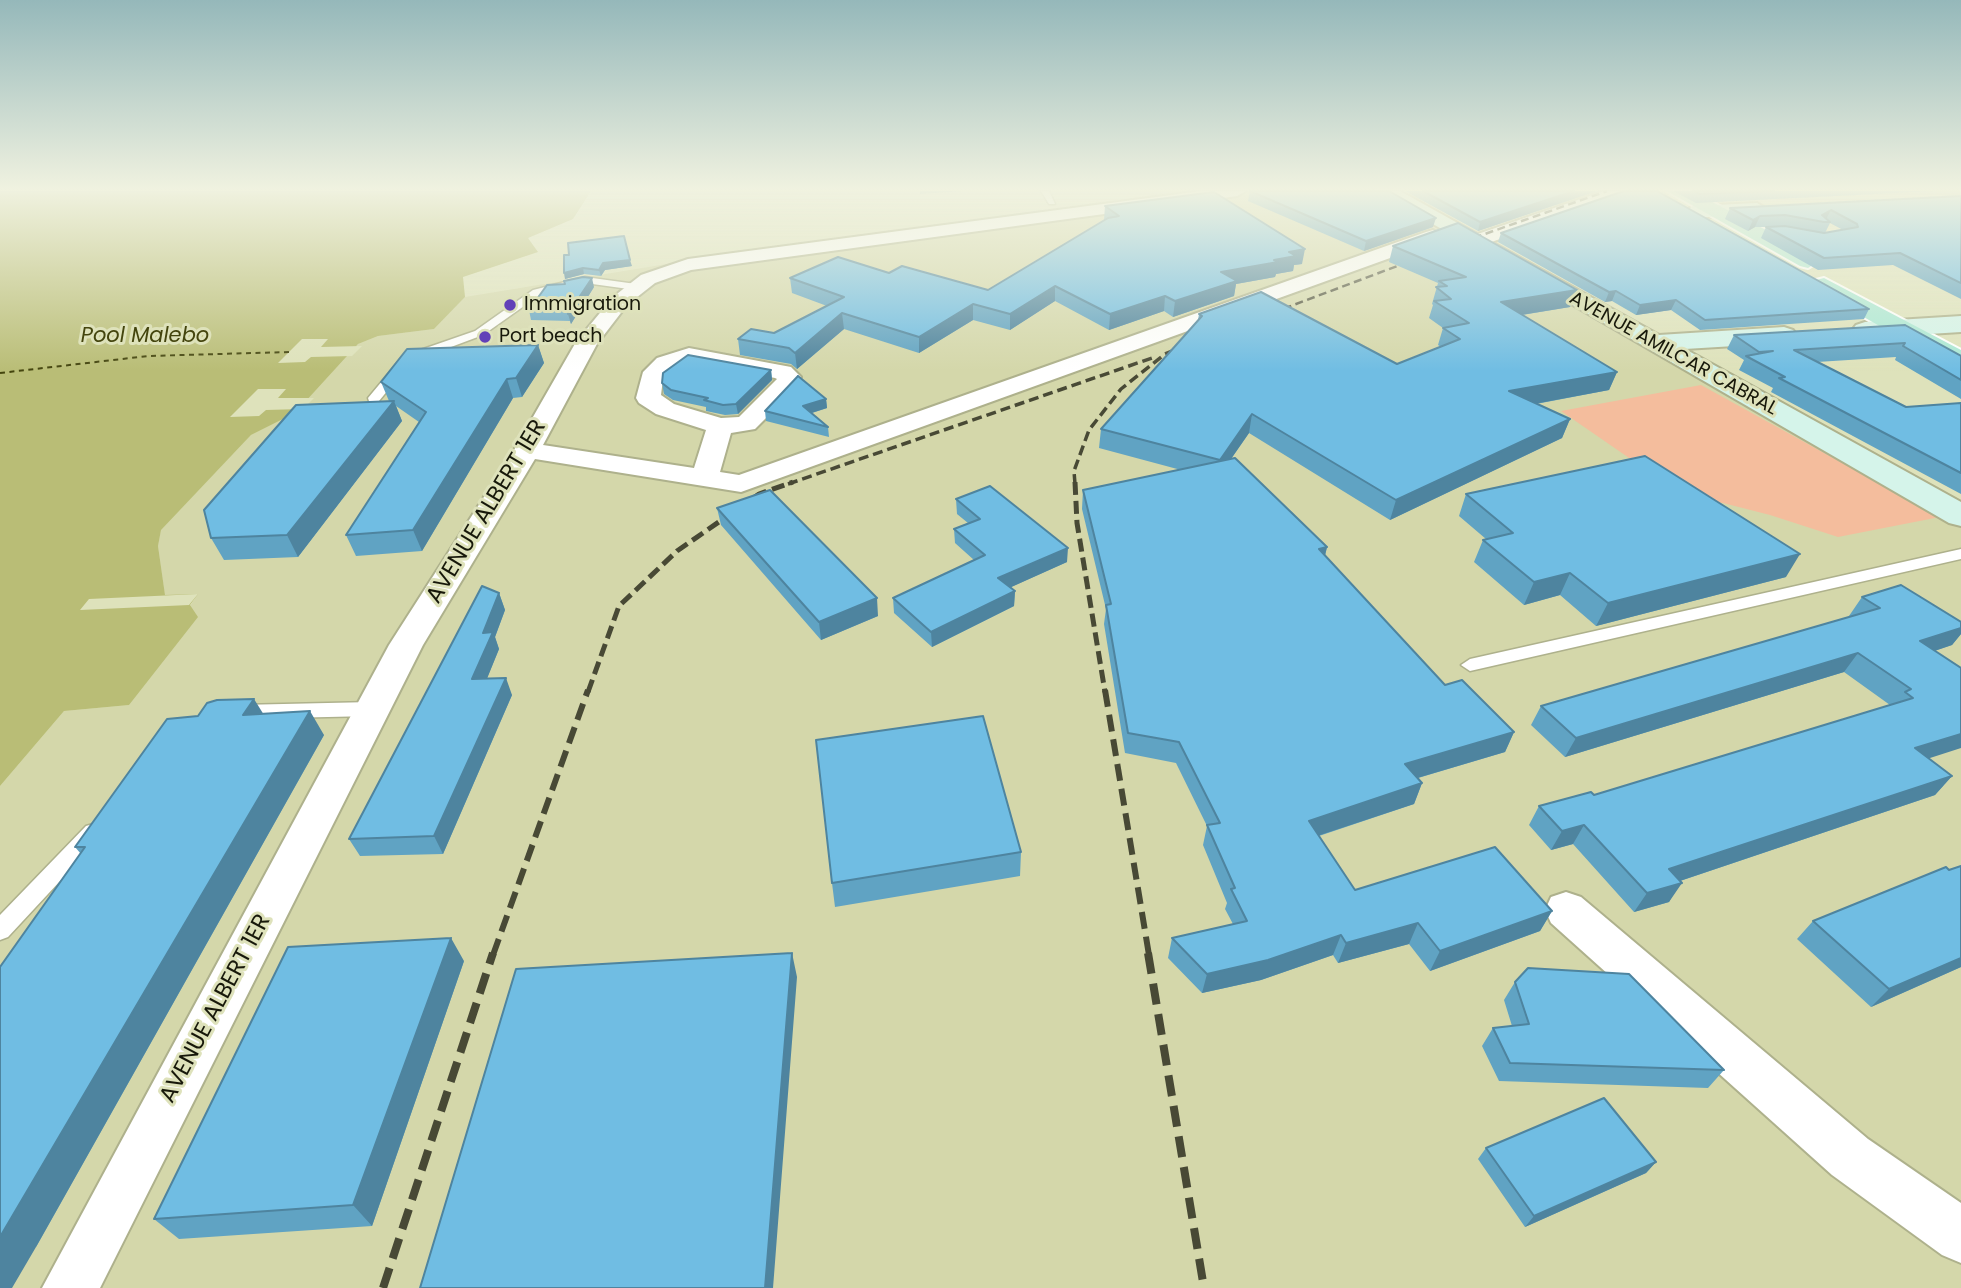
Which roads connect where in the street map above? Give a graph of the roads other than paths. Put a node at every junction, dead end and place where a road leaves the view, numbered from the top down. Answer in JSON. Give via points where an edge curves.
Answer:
{"nodes":[{"id":1,"x":791,"y":251,"type":"edge"},
{"id":2,"x":1415,"y":251,"type":"edge"},
{"id":3,"x":1489,"y":251,"type":"edge"},
{"id":4,"x":1773,"y":251,"type":"edge"},
{"id":5,"x":1779,"y":251,"type":"edge"},
{"id":6,"x":636,"y":287,"type":"junction"},
{"id":7,"x":1961,"y":324,"type":"edge"},
{"id":8,"x":1928,"y":326,"type":"junction"},
{"id":9,"x":1899,"y":327,"type":"junction"},
{"id":10,"x":1844,"y":331,"type":"edge"},
{"id":11,"x":1804,"y":334,"type":"edge"},
{"id":12,"x":1654,"y":343,"type":"junction"},
{"id":13,"x":1961,"y":343,"type":"edge"},
{"id":14,"x":1961,"y":361,"type":"edge"},
{"id":15,"x":374,"y":398,"type":"dead end"},
{"id":16,"x":720,"y":426,"type":"junction"},
{"id":17,"x":527,"y":450,"type":"junction"},
{"id":18,"x":704,"y":480,"type":"junction"},
{"id":19,"x":1961,"y":516,"type":"edge"},
{"id":20,"x":1961,"y":554,"type":"edge"},
{"id":21,"x":1470,"y":665,"type":"dead end"},
{"id":22,"x":372,"y":709,"type":"junction"},
{"id":23,"x":218,"y":717,"type":"edge"},
{"id":24,"x":106,"y":818,"type":"edge"},
{"id":25,"x":1566,"y":909,"type":"dead end"},
{"id":26,"x":0,"y":930,"type":"edge"},
{"id":27,"x":1961,"y":1236,"type":"edge"},
{"id":28,"x":70,"y":1288,"type":"edge"}],
"edges":[{"from":1,"to":6,"type":"street","name":"AVENUE ALBERT 1ER","via":[[688,265],[662,272]]},
{"from":2,"to":18,"type":"street","via":[[1104,351],[754,480],[741,484]]},
{"from":3,"to":12,"type":"main road","name":"AVENUE AMILCAR CABRAL"},
{"from":4,"to":9,"type":"main road"},
{"from":5,"to":8,"type":"main road"},
{"from":6,"to":15,"type":"lane","via":[[585,279],[537,292],[479,333],[407,359]]},
{"from":6,"to":17,"type":"street","name":"AVENUE ALBERT 1ER","via":[[587,342]]},
{"from":7,"to":8,"type":"main road"},
{"from":8,"to":9,"type":"main road"},
{"from":8,"to":13,"type":"main road"},
{"from":9,"to":10,"type":"main road"},
{"from":9,"to":14,"type":"main road"},
{"from":11,"to":12,"type":"main road"},
{"from":12,"to":19,"type":"main road","name":"AVENUE AMILCAR CABRAL"},
{"from":16,"to":16,"type":"street","via":[[655,404],[648,398],[651,377],[665,363],[689,355],[788,374],[787,384],[751,421],[739,427]]},
{"from":16,"to":18,"type":"street"},
{"from":17,"to":18,"type":"street"},
{"from":17,"to":22,"type":"street","name":"AVENUE ALBERT 1ER","via":[[406,645]]},
{"from":20,"to":21,"type":"lane"},
{"from":22,"to":23,"type":"lane","via":[[294,709]]},
{"from":22,"to":28,"type":"street","name":"AVENUE ALBERT 1ER"},
{"from":24,"to":26,"type":"lane"},
{"from":25,"to":27,"type":"street","via":[[1850,1157]]}]}
